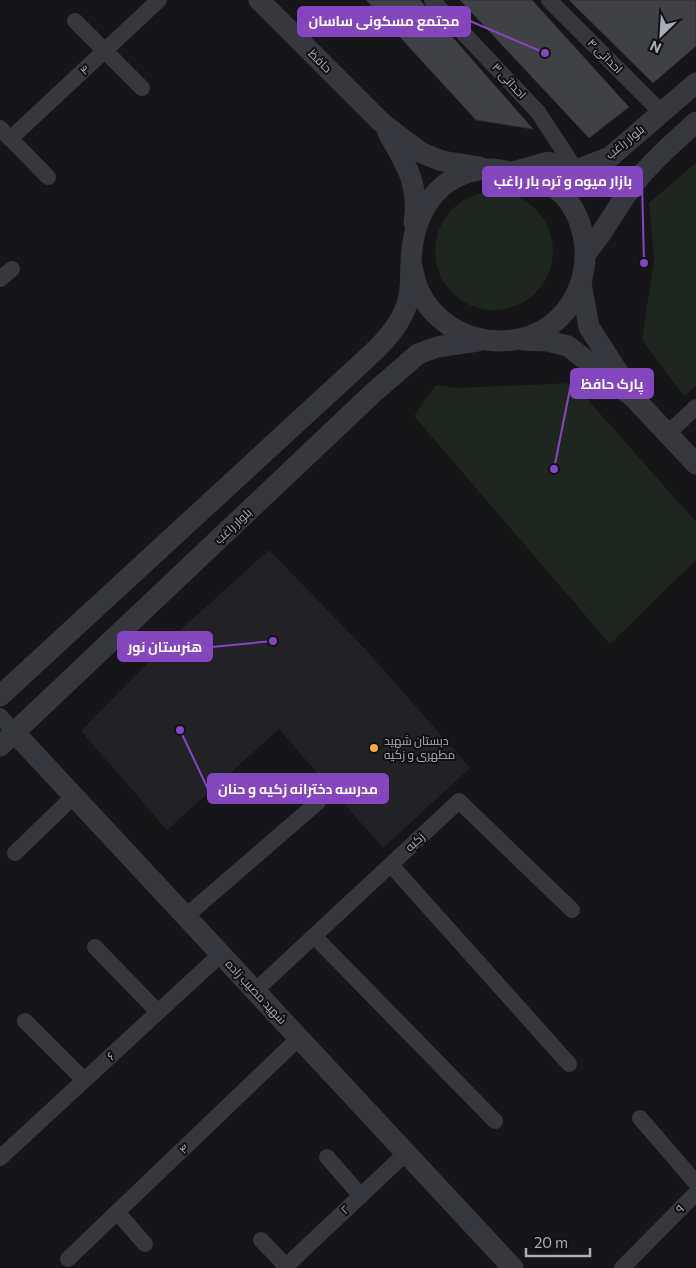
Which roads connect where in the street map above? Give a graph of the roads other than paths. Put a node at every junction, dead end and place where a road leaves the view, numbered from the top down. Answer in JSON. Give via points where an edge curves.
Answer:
{"nodes":[{"id":1,"x":159,"y":0,"type":"edge"},
{"id":2,"x":432,"y":0,"type":"edge"},
{"id":3,"x":549,"y":0,"type":"edge"},
{"id":4,"x":266,"y":2,"type":"edge"},
{"id":5,"x":75,"y":21,"type":"dead end"},
{"id":6,"x":105,"y":51,"type":"junction"},
{"id":7,"x":696,"y":83,"type":"edge"},
{"id":8,"x":142,"y":88,"type":"dead end"},
{"id":9,"x":661,"y":112,"type":"junction"},
{"id":10,"x":381,"y":122,"type":"junction"},
{"id":11,"x":696,"y":122,"type":"edge"},
{"id":12,"x":5,"y":133,"type":"edge"},
{"id":13,"x":503,"y":170,"type":"junction"},
{"id":14,"x":576,"y":170,"type":"junction"},
{"id":15,"x":48,"y":177,"type":"dead end"},
{"id":16,"x":413,"y":232,"type":"junction"},
{"id":17,"x":586,"y":253,"type":"junction"},
{"id":18,"x":411,"y":262,"type":"junction"},
{"id":19,"x":581,"y":283,"type":"junction"},
{"id":20,"x":518,"y":340,"type":"junction"},
{"id":21,"x":484,"y":341,"type":"junction"},
{"id":22,"x":634,"y":398,"type":"junction"},
{"id":23,"x":696,"y":407,"type":"edge"},
{"id":24,"x":667,"y":434,"type":"junction"},
{"id":25,"x":696,"y":464,"type":"edge"},
{"id":26,"x":0,"y":696,"type":"edge"},
{"id":27,"x":0,"y":716,"type":"edge"},
{"id":28,"x":7,"y":740,"type":"edge"},
{"id":29,"x":74,"y":796,"type":"junction"},
{"id":30,"x":318,"y":802,"type":"dead end"},
{"id":31,"x":15,"y":853,"type":"dead end"},
{"id":32,"x":391,"y":865,"type":"junction"},
{"id":33,"x":572,"y":910,"type":"dead end"},
{"id":34,"x":185,"y":917,"type":"junction"},
{"id":35,"x":314,"y":936,"type":"junction"},
{"id":36,"x":95,"y":947,"type":"dead end"},
{"id":37,"x":221,"y":954,"type":"junction"},
{"id":38,"x":255,"y":991,"type":"junction"},
{"id":39,"x":158,"y":1012,"type":"junction"},
{"id":40,"x":24,"y":1021,"type":"dead end"},
{"id":41,"x":300,"y":1038,"type":"junction"},
{"id":42,"x":569,"y":1064,"type":"dead end"},
{"id":43,"x":84,"y":1080,"type":"junction"},
{"id":44,"x":640,"y":1118,"type":"dead end"},
{"id":45,"x":495,"y":1121,"type":"dead end"},
{"id":46,"x":406,"y":1153,"type":"junction"},
{"id":47,"x":328,"y":1157,"type":"dead end"},
{"id":48,"x":0,"y":1158,"type":"edge"},
{"id":49,"x":696,"y":1183,"type":"edge"},
{"id":50,"x":696,"y":1193,"type":"edge"},
{"id":51,"x":361,"y":1196,"type":"junction"},
{"id":52,"x":117,"y":1212,"type":"junction"},
{"id":53,"x":261,"y":1240,"type":"dead end"},
{"id":54,"x":145,"y":1244,"type":"dead end"},
{"id":55,"x":68,"y":1259,"type":"dead end"},
{"id":56,"x":286,"y":1267,"type":"edge"},
{"id":57,"x":513,"y":1268,"type":"edge"},
{"id":58,"x":622,"y":1268,"type":"edge"}],
"edges":[{"from":1,"to":6,"type":"street","name":"۴"},
{"from":2,"to":14,"type":"street","name":"احداثی ۳","via":[[538,112]]},
{"from":3,"to":9,"type":"street","name":"احداثی ۴"},
{"from":4,"to":10,"type":"street","name":"حافظ"},
{"from":5,"to":6,"type":"street"},
{"from":6,"to":8,"type":"street"},
{"from":6,"to":12,"type":"street","name":"۴"},
{"from":7,"to":9,"type":"street","name":"بلوار راغب"},
{"from":9,"to":14,"type":"street","name":"بلوار راغب","via":[[610,157]]},
{"from":10,"to":13,"type":"street","name":"حافظ","via":[[422,153],[458,166]]},
{"from":10,"to":16,"type":"street","name":"حافظ","via":[[409,170],[416,196]]},
{"from":11,"to":17,"type":"street","via":[[653,160]]},
{"from":12,"to":15,"type":"street"},
{"from":13,"to":14,"type":"street","via":[[548,162]]},
{"from":13,"to":16,"type":"street","via":[[468,172],[444,185],[425,205]]},
{"from":13,"to":17,"type":"street","via":[[523,170],[548,182],[568,201],[582,226]]},
{"from":16,"to":18,"type":"street"},
{"from":17,"to":19,"type":"street"},
{"from":18,"to":21,"type":"street","via":[[418,290],[435,315],[459,332]]},
{"from":18,"to":26,"type":"street","via":[[411,291],[395,329]]},
{"from":19,"to":20,"type":"street","via":[[567,309],[545,328]]},
{"from":19,"to":22,"type":"street","via":[[588,327]]},
{"from":20,"to":21,"type":"street"},
{"from":20,"to":22,"type":"street","via":[[568,346]]},
{"from":21,"to":28,"type":"street","name":"بلوار راغب","via":[[437,347],[418,354]]},
{"from":22,"to":24,"type":"street"},
{"from":23,"to":24,"type":"street"},
{"from":24,"to":25,"type":"street"},
{"from":27,"to":28,"type":"street","name":"شهید مصیب زاده"},
{"from":28,"to":29,"type":"street","name":"شهید مصیب زاده"},
{"from":29,"to":31,"type":"street"},
{"from":29,"to":34,"type":"street","name":"شهید مصیب زاده"},
{"from":30,"to":34,"type":"street"},
{"from":32,"to":33,"type":"street","name":"زکیه","via":[[459,800]]},
{"from":32,"to":35,"type":"street","name":"زکیه"},
{"from":32,"to":42,"type":"street"},
{"from":34,"to":37,"type":"street","name":"شهید مصیب زاده"},
{"from":35,"to":38,"type":"street","name":"زکیه"},
{"from":35,"to":45,"type":"street"},
{"from":36,"to":39,"type":"street"},
{"from":37,"to":38,"type":"street","name":"شهید مصیب زاده"},
{"from":37,"to":39,"type":"street","name":"۶"},
{"from":38,"to":41,"type":"street","name":"شهید مصیب زاده"},
{"from":39,"to":43,"type":"street","name":"۶"},
{"from":40,"to":43,"type":"street"},
{"from":41,"to":46,"type":"street","name":"شهید مصیب زاده"},
{"from":41,"to":52,"type":"street","name":"۴"},
{"from":43,"to":48,"type":"street","name":"۶"},
{"from":44,"to":49,"type":"street"},
{"from":46,"to":51,"type":"street","name":"۲"},
{"from":46,"to":57,"type":"street","name":"شهید مصیب زاده"},
{"from":47,"to":51,"type":"street"},
{"from":50,"to":58,"type":"street","name":"۹"},
{"from":51,"to":56,"type":"street","name":"۲"},
{"from":52,"to":54,"type":"street"},
{"from":52,"to":55,"type":"street","name":"۴"},
{"from":53,"to":56,"type":"street"}]}
